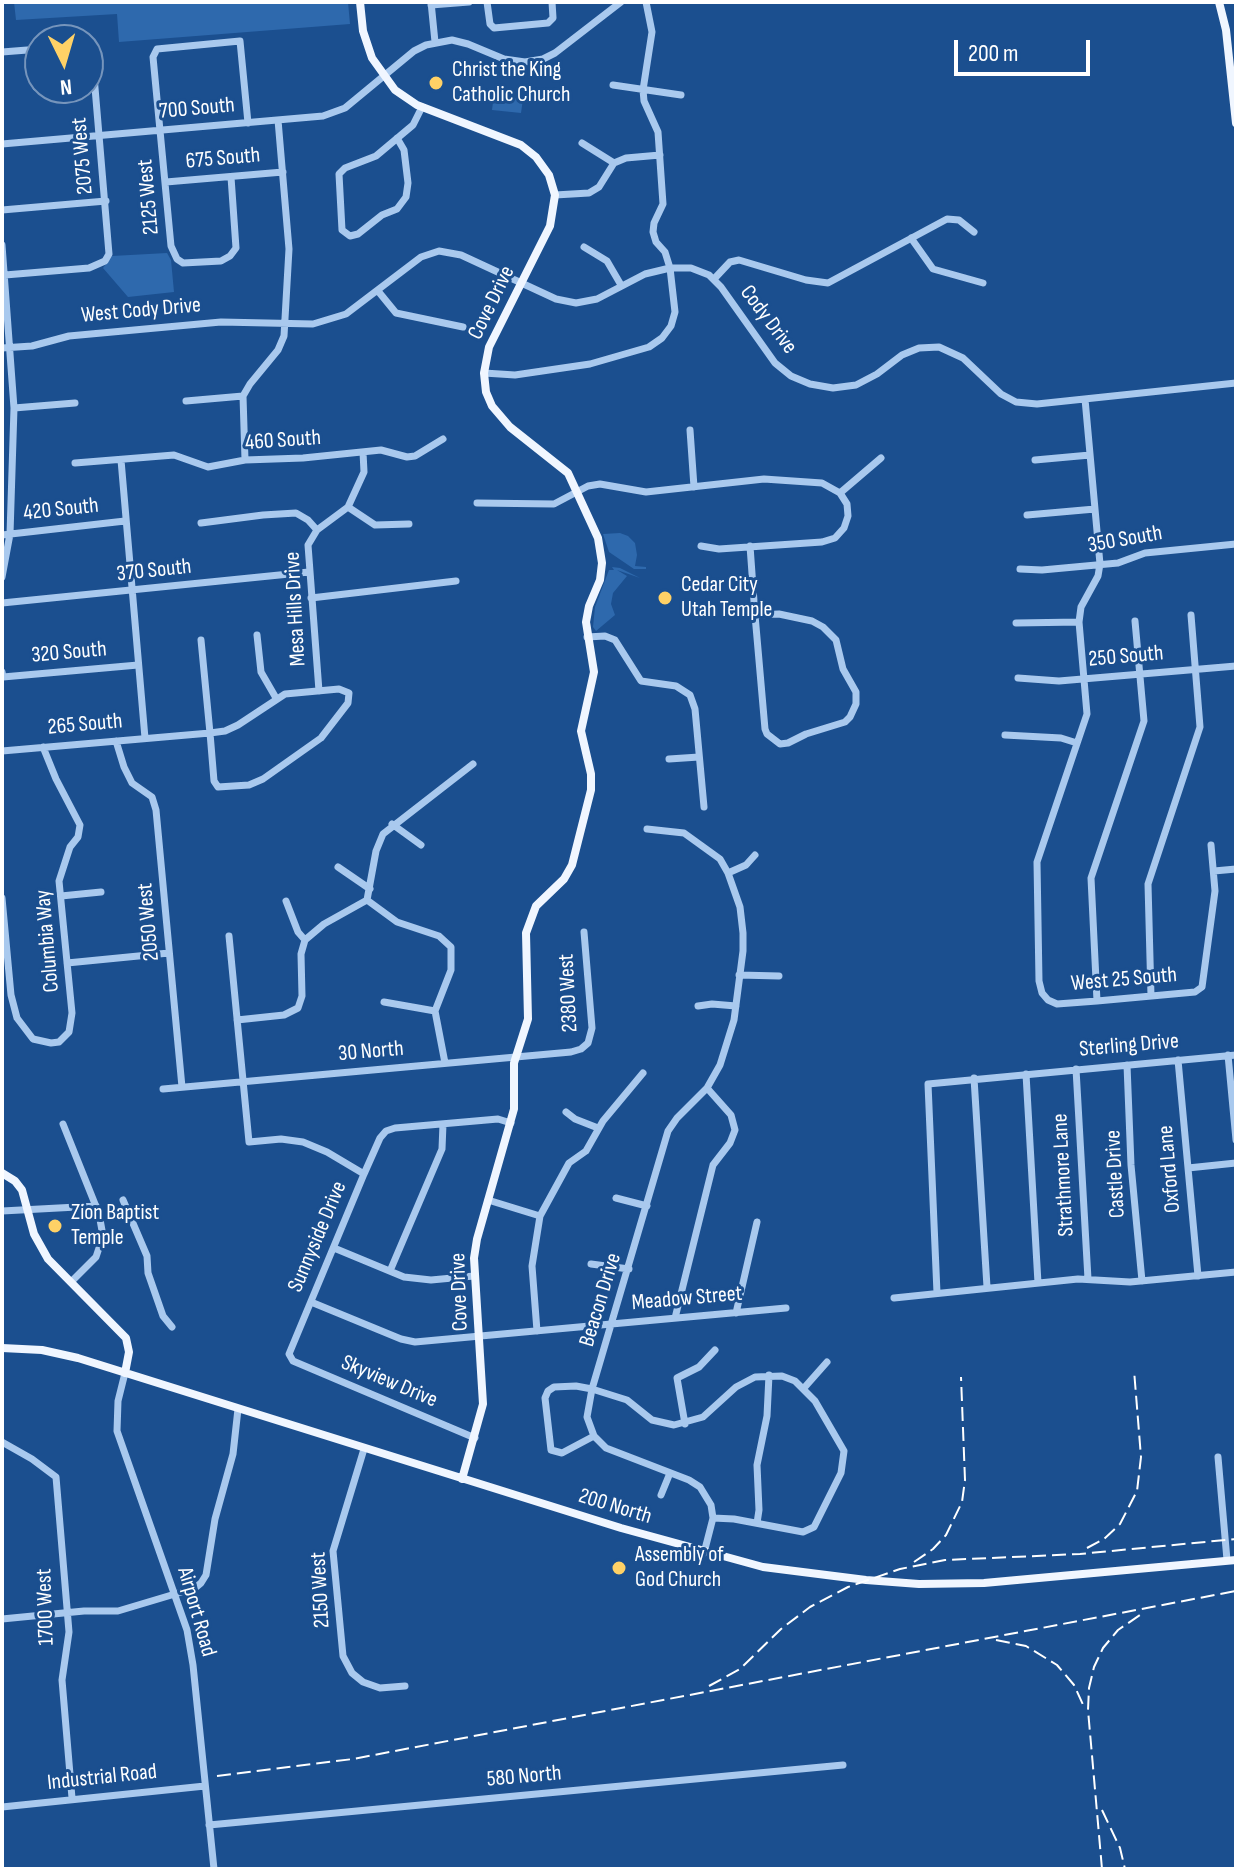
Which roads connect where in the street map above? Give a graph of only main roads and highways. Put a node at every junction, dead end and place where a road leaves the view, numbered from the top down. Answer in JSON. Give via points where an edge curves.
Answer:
{"nodes":[{"id":1,"x":360,"y":2,"type":"edge"},
{"id":2,"x":1219,"y":2,"type":"edge"},
{"id":3,"x":1236,"y":123,"type":"edge"},
{"id":4,"x":2,"y":1173,"type":"edge"},
{"id":5,"x":2,"y":1348,"type":"edge"},
{"id":6,"x":125,"y":1373,"type":"junction"},
{"id":7,"x":462,"y":1479,"type":"junction"},
{"id":8,"x":1232,"y":1560,"type":"edge"}],
"edges":[{"from":1,"to":7,"type":"main road","name":"Cove Drive","via":[[372,58],[395,90],[422,107],[521,145],[549,175],[555,195],[550,226],[489,347],[486,392],[500,416],[568,473],[598,538],[602,563],[587,611],[594,677],[581,731],[590,795],[572,865],[530,918],[525,949],[528,1019],[516,1057],[511,1123],[477,1239],[474,1276],[483,1404]]},
{"from":2,"to":3,"type":"main road"},
{"from":4,"to":6,"type":"main road","via":[[22,1190],[40,1247],[126,1338]]},
{"from":5,"to":6,"type":"main road","name":"200 North","via":[[62,1354]]},
{"from":6,"to":7,"type":"main road","name":"200 North"},
{"from":7,"to":8,"type":"main road","name":"200 North","via":[[704,1553],[821,1576],[984,1583]]}]}
